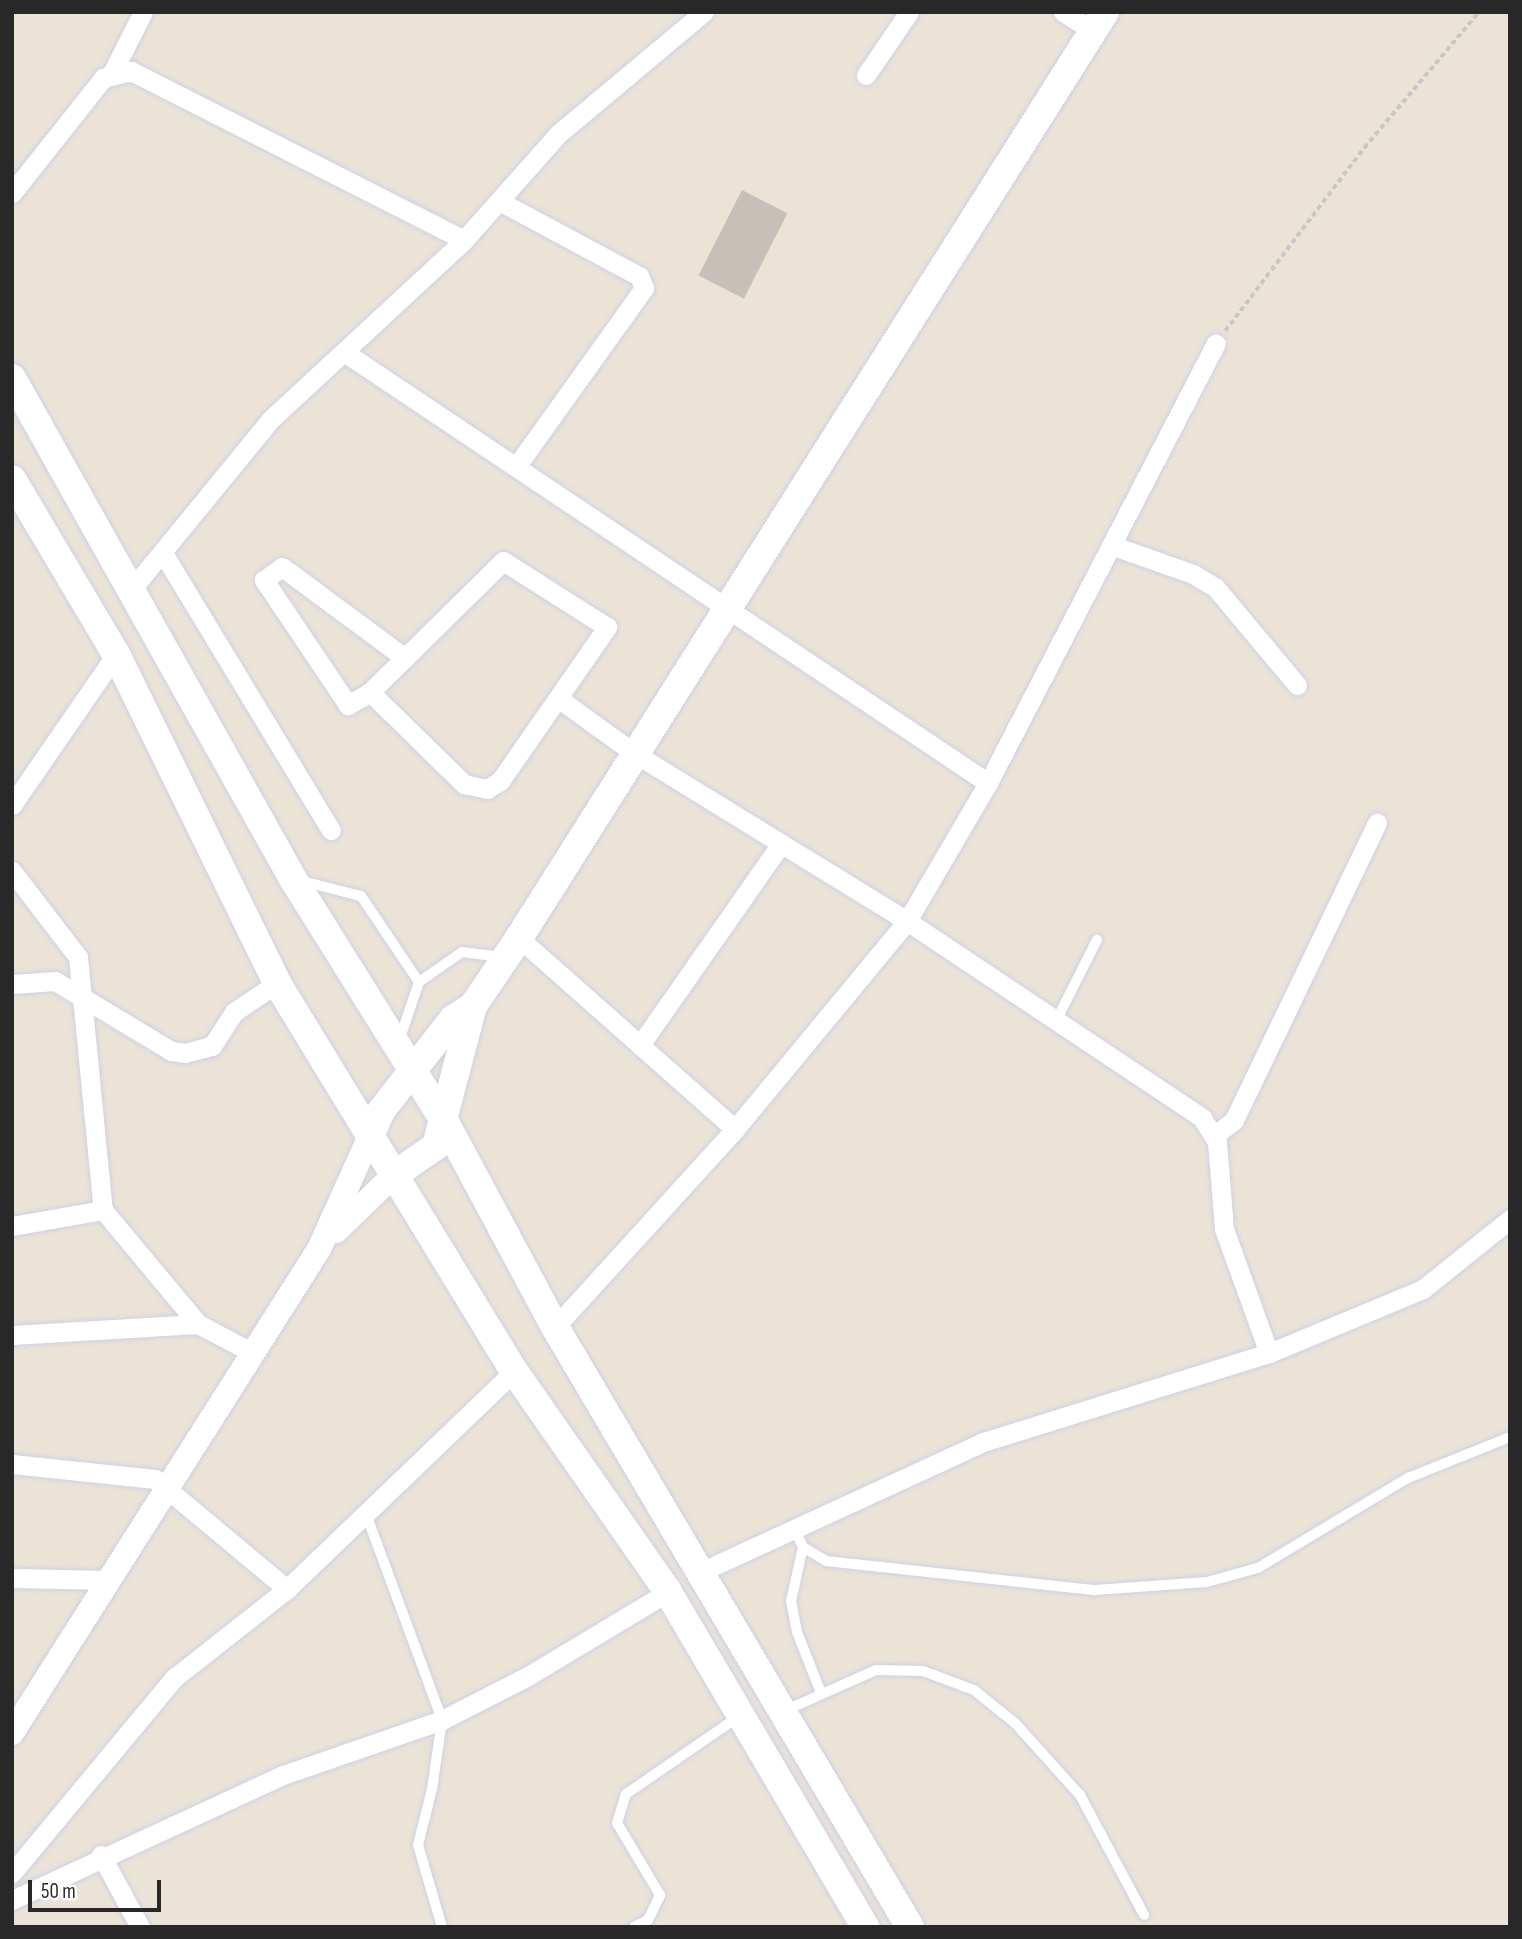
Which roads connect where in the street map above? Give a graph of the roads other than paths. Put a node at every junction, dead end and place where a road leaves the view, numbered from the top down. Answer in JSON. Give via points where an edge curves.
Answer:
{"nodes":[{"id":1,"x":143,"y":12,"type":"edge"},
{"id":2,"x":705,"y":12,"type":"edge"},
{"id":3,"x":909,"y":12,"type":"edge"},
{"id":4,"x":1063,"y":12,"type":"edge"},
{"id":5,"x":1099,"y":22,"type":"edge"},
{"id":6,"x":112,"y":73,"type":"junction"},
{"id":7,"x":866,"y":75,"type":"dead end"},
{"id":8,"x":12,"y":193,"type":"edge"},
{"id":9,"x":499,"y":201,"type":"junction"},
{"id":10,"x":464,"y":240,"type":"junction"},
{"id":11,"x":1216,"y":344,"type":"road end"},
{"id":12,"x":344,"y":352,"type":"junction"},
{"id":13,"x":12,"y":378,"type":"edge"},
{"id":14,"x":516,"y":467,"type":"junction"},
{"id":15,"x":12,"y":479,"type":"edge"},
{"id":16,"x":1111,"y":545,"type":"junction"},
{"id":17,"x":163,"y":553,"type":"junction"},
{"id":18,"x":131,"y":590,"type":"junction"},
{"id":19,"x":728,"y":610,"type":"junction"},
{"id":20,"x":116,"y":654,"type":"junction"},
{"id":21,"x":405,"y":658,"type":"junction"},
{"id":22,"x":1297,"y":685,"type":"dead end"},
{"id":23,"x":370,"y":692,"type":"junction"},
{"id":24,"x":558,"y":698,"type":"junction"},
{"id":25,"x":635,"y":753,"type":"junction"},
{"id":26,"x":988,"y":783,"type":"junction"},
{"id":27,"x":12,"y":805,"type":"edge"},
{"id":28,"x":1377,"y":823,"type":"dead end"},
{"id":29,"x":331,"y":830,"type":"dead end"},
{"id":30,"x":781,"y":844,"type":"junction"},
{"id":31,"x":12,"y":871,"type":"edge"},
{"id":32,"x":293,"y":879,"type":"junction"},
{"id":33,"x":907,"y":921,"type":"junction"},
{"id":34,"x":1097,"y":940,"type":"dead end"},
{"id":35,"x":512,"y":947,"type":"junction"},
{"id":36,"x":419,"y":982,"type":"junction"},
{"id":37,"x":277,"y":983,"type":"junction"},
{"id":38,"x":12,"y":984,"type":"edge"},
{"id":39,"x":84,"y":999,"type":"junction"},
{"id":40,"x":473,"y":1006,"type":"junction"},
{"id":41,"x":1056,"y":1021,"type":"junction"},
{"id":42,"x":398,"y":1045,"type":"junction"},
{"id":43,"x":640,"y":1045,"type":"junction"},
{"id":44,"x":414,"y":1072,"type":"junction"},
{"id":45,"x":445,"y":1122,"type":"junction"},
{"id":46,"x":735,"y":1129,"type":"junction"},
{"id":47,"x":1215,"y":1135,"type":"junction"},
{"id":48,"x":370,"y":1136,"type":"junction"},
{"id":49,"x":394,"y":1175,"type":"junction"},
{"id":50,"x":103,"y":1210,"type":"junction"},
{"id":51,"x":1510,"y":1219,"type":"edge"},
{"id":52,"x":12,"y":1226,"type":"edge"},
{"id":53,"x":318,"y":1249,"type":"junction"},
{"id":54,"x":198,"y":1324,"type":"junction"},
{"id":55,"x":555,"y":1327,"type":"junction"},
{"id":56,"x":12,"y":1335,"type":"edge"},
{"id":57,"x":253,"y":1353,"type":"junction"},
{"id":58,"x":1269,"y":1353,"type":"junction"},
{"id":59,"x":514,"y":1371,"type":"junction"},
{"id":60,"x":1510,"y":1437,"type":"edge"},
{"id":61,"x":12,"y":1464,"type":"edge"},
{"id":62,"x":168,"y":1488,"type":"junction"},
{"id":63,"x":366,"y":1514,"type":"junction"},
{"id":64,"x":794,"y":1529,"type":"junction"},
{"id":65,"x":803,"y":1547,"type":"junction"},
{"id":66,"x":702,"y":1571,"type":"junction"},
{"id":67,"x":12,"y":1578,"type":"edge"},
{"id":68,"x":110,"y":1580,"type":"junction"},
{"id":69,"x":287,"y":1590,"type":"junction"},
{"id":70,"x":668,"y":1592,"type":"junction"},
{"id":71,"x":821,"y":1693,"type":"junction"},
{"id":72,"x":784,"y":1712,"type":"junction"},
{"id":73,"x":740,"y":1716,"type":"junction"},
{"id":74,"x":442,"y":1720,"type":"junction"},
{"id":75,"x":12,"y":1733,"type":"edge"},
{"id":76,"x":101,"y":1855,"type":"junction"},
{"id":77,"x":12,"y":1873,"type":"edge"},
{"id":78,"x":12,"y":1900,"type":"edge"},
{"id":79,"x":1144,"y":1915,"type":"dead end"},
{"id":80,"x":139,"y":1927,"type":"edge"},
{"id":81,"x":442,"y":1927,"type":"edge"},
{"id":82,"x":634,"y":1927,"type":"edge"},
{"id":83,"x":865,"y":1927,"type":"edge"},
{"id":84,"x":910,"y":1927,"type":"edge"}],
"edges":[{"from":1,"to":6,"type":"street"},
{"from":2,"to":9,"type":"street","via":[[558,134]]},
{"from":3,"to":7,"type":"street"},
{"from":4,"to":5,"type":"street"},
{"from":5,"to":19,"type":"main road"},
{"from":6,"to":8,"type":"street"},
{"from":6,"to":10,"type":"street","via":[[141,74]]},
{"from":9,"to":10,"type":"street"},
{"from":9,"to":14,"type":"street","via":[[639,276],[644,288]]},
{"from":10,"to":12,"type":"street"},
{"from":11,"to":16,"type":"street"},
{"from":12,"to":14,"type":"street"},
{"from":12,"to":17,"type":"street","via":[[271,419]]},
{"from":13,"to":18,"type":"main road"},
{"from":14,"to":19,"type":"street"},
{"from":15,"to":20,"type":"main road"},
{"from":16,"to":22,"type":"street","via":[[1193,574],[1215,587]]},
{"from":16,"to":26,"type":"street"},
{"from":17,"to":18,"type":"street"},
{"from":17,"to":29,"type":"street"},
{"from":18,"to":32,"type":"main road"},
{"from":19,"to":25,"type":"main road"},
{"from":19,"to":26,"type":"street"},
{"from":20,"to":27,"type":"street"},
{"from":20,"to":37,"type":"main road"},
{"from":21,"to":23,"type":"street"},
{"from":21,"to":23,"type":"street","via":[[282,567],[264,580],[348,705]]},
{"from":21,"to":24,"type":"street","via":[[503,561],[607,627]]},
{"from":23,"to":24,"type":"street","via":[[464,784],[479,790],[500,781]]},
{"from":24,"to":25,"type":"street"},
{"from":25,"to":30,"type":"street"},
{"from":25,"to":35,"type":"main road"},
{"from":26,"to":33,"type":"street"},
{"from":28,"to":47,"type":"street","via":[[1234,1120]]},
{"from":30,"to":33,"type":"street"},
{"from":30,"to":43,"type":"street"},
{"from":31,"to":39,"type":"street","via":[[78,957]]},
{"from":32,"to":36,"type":"lane","via":[[361,896]]},
{"from":32,"to":42,"type":"main road"},
{"from":33,"to":41,"type":"street"},
{"from":33,"to":46,"type":"street"},
{"from":34,"to":41,"type":"lane"},
{"from":35,"to":36,"type":"lane","via":[[462,952]]},
{"from":35,"to":40,"type":"main road"},
{"from":35,"to":43,"type":"street"},
{"from":36,"to":42,"type":"lane"},
{"from":37,"to":39,"type":"street","via":[[234,1012],[212,1046],[185,1053],[171,1051]]},
{"from":37,"to":48,"type":"main road"},
{"from":38,"to":39,"type":"street","via":[[55,981]]},
{"from":39,"to":50,"type":"street"},
{"from":40,"to":44,"type":"main road","via":[[453,1019]]},
{"from":40,"to":45,"type":"main road"},
{"from":41,"to":47,"type":"street","via":[[1202,1118]]},
{"from":42,"to":44,"type":"main road"},
{"from":43,"to":46,"type":"street"},
{"from":44,"to":45,"type":"main road"},
{"from":44,"to":48,"type":"main road","via":[[380,1111]]},
{"from":45,"to":49,"type":"main road","via":[[428,1155]]},
{"from":45,"to":55,"type":"main road"},
{"from":46,"to":55,"type":"street"},
{"from":47,"to":58,"type":"street","via":[[1224,1228]]},
{"from":48,"to":49,"type":"main road"},
{"from":48,"to":53,"type":"street"},
{"from":49,"to":53,"type":"street"},
{"from":49,"to":59,"type":"main road"},
{"from":50,"to":52,"type":"street"},
{"from":50,"to":54,"type":"street"},
{"from":51,"to":58,"type":"street","via":[[1423,1289]]},
{"from":53,"to":57,"type":"street"},
{"from":54,"to":56,"type":"street"},
{"from":54,"to":57,"type":"street"},
{"from":55,"to":66,"type":"main road"},
{"from":57,"to":62,"type":"street"},
{"from":58,"to":64,"type":"street","via":[[983,1442]]},
{"from":59,"to":63,"type":"street"},
{"from":59,"to":70,"type":"main road"},
{"from":60,"to":65,"type":"lane","via":[[1408,1478],[1258,1568],[1207,1582],[1095,1590],[826,1561]]},
{"from":61,"to":62,"type":"street","via":[[155,1479]]},
{"from":62,"to":68,"type":"street"},
{"from":62,"to":69,"type":"street"},
{"from":63,"to":69,"type":"street"},
{"from":63,"to":74,"type":"lane"},
{"from":64,"to":65,"type":"lane"},
{"from":64,"to":66,"type":"street"},
{"from":65,"to":71,"type":"lane","via":[[794,1572],[792,1609]]},
{"from":66,"to":72,"type":"main road"},
{"from":67,"to":68,"type":"street"},
{"from":68,"to":75,"type":"street"},
{"from":69,"to":77,"type":"street","via":[[174,1678]]},
{"from":70,"to":73,"type":"main road"},
{"from":70,"to":74,"type":"street","via":[[528,1676]]},
{"from":71,"to":72,"type":"lane"},
{"from":71,"to":79,"type":"lane","via":[[862,1673],[905,1669],[949,1679],[989,1700],[1080,1795]]},
{"from":72,"to":84,"type":"main road"},
{"from":73,"to":82,"type":"lane","via":[[626,1794],[617,1823],[660,1895],[648,1920]]},
{"from":73,"to":83,"type":"main road"},
{"from":74,"to":76,"type":"street","via":[[283,1775]]},
{"from":74,"to":81,"type":"lane","via":[[418,1845]]},
{"from":76,"to":78,"type":"street"},
{"from":76,"to":80,"type":"street"}]}
